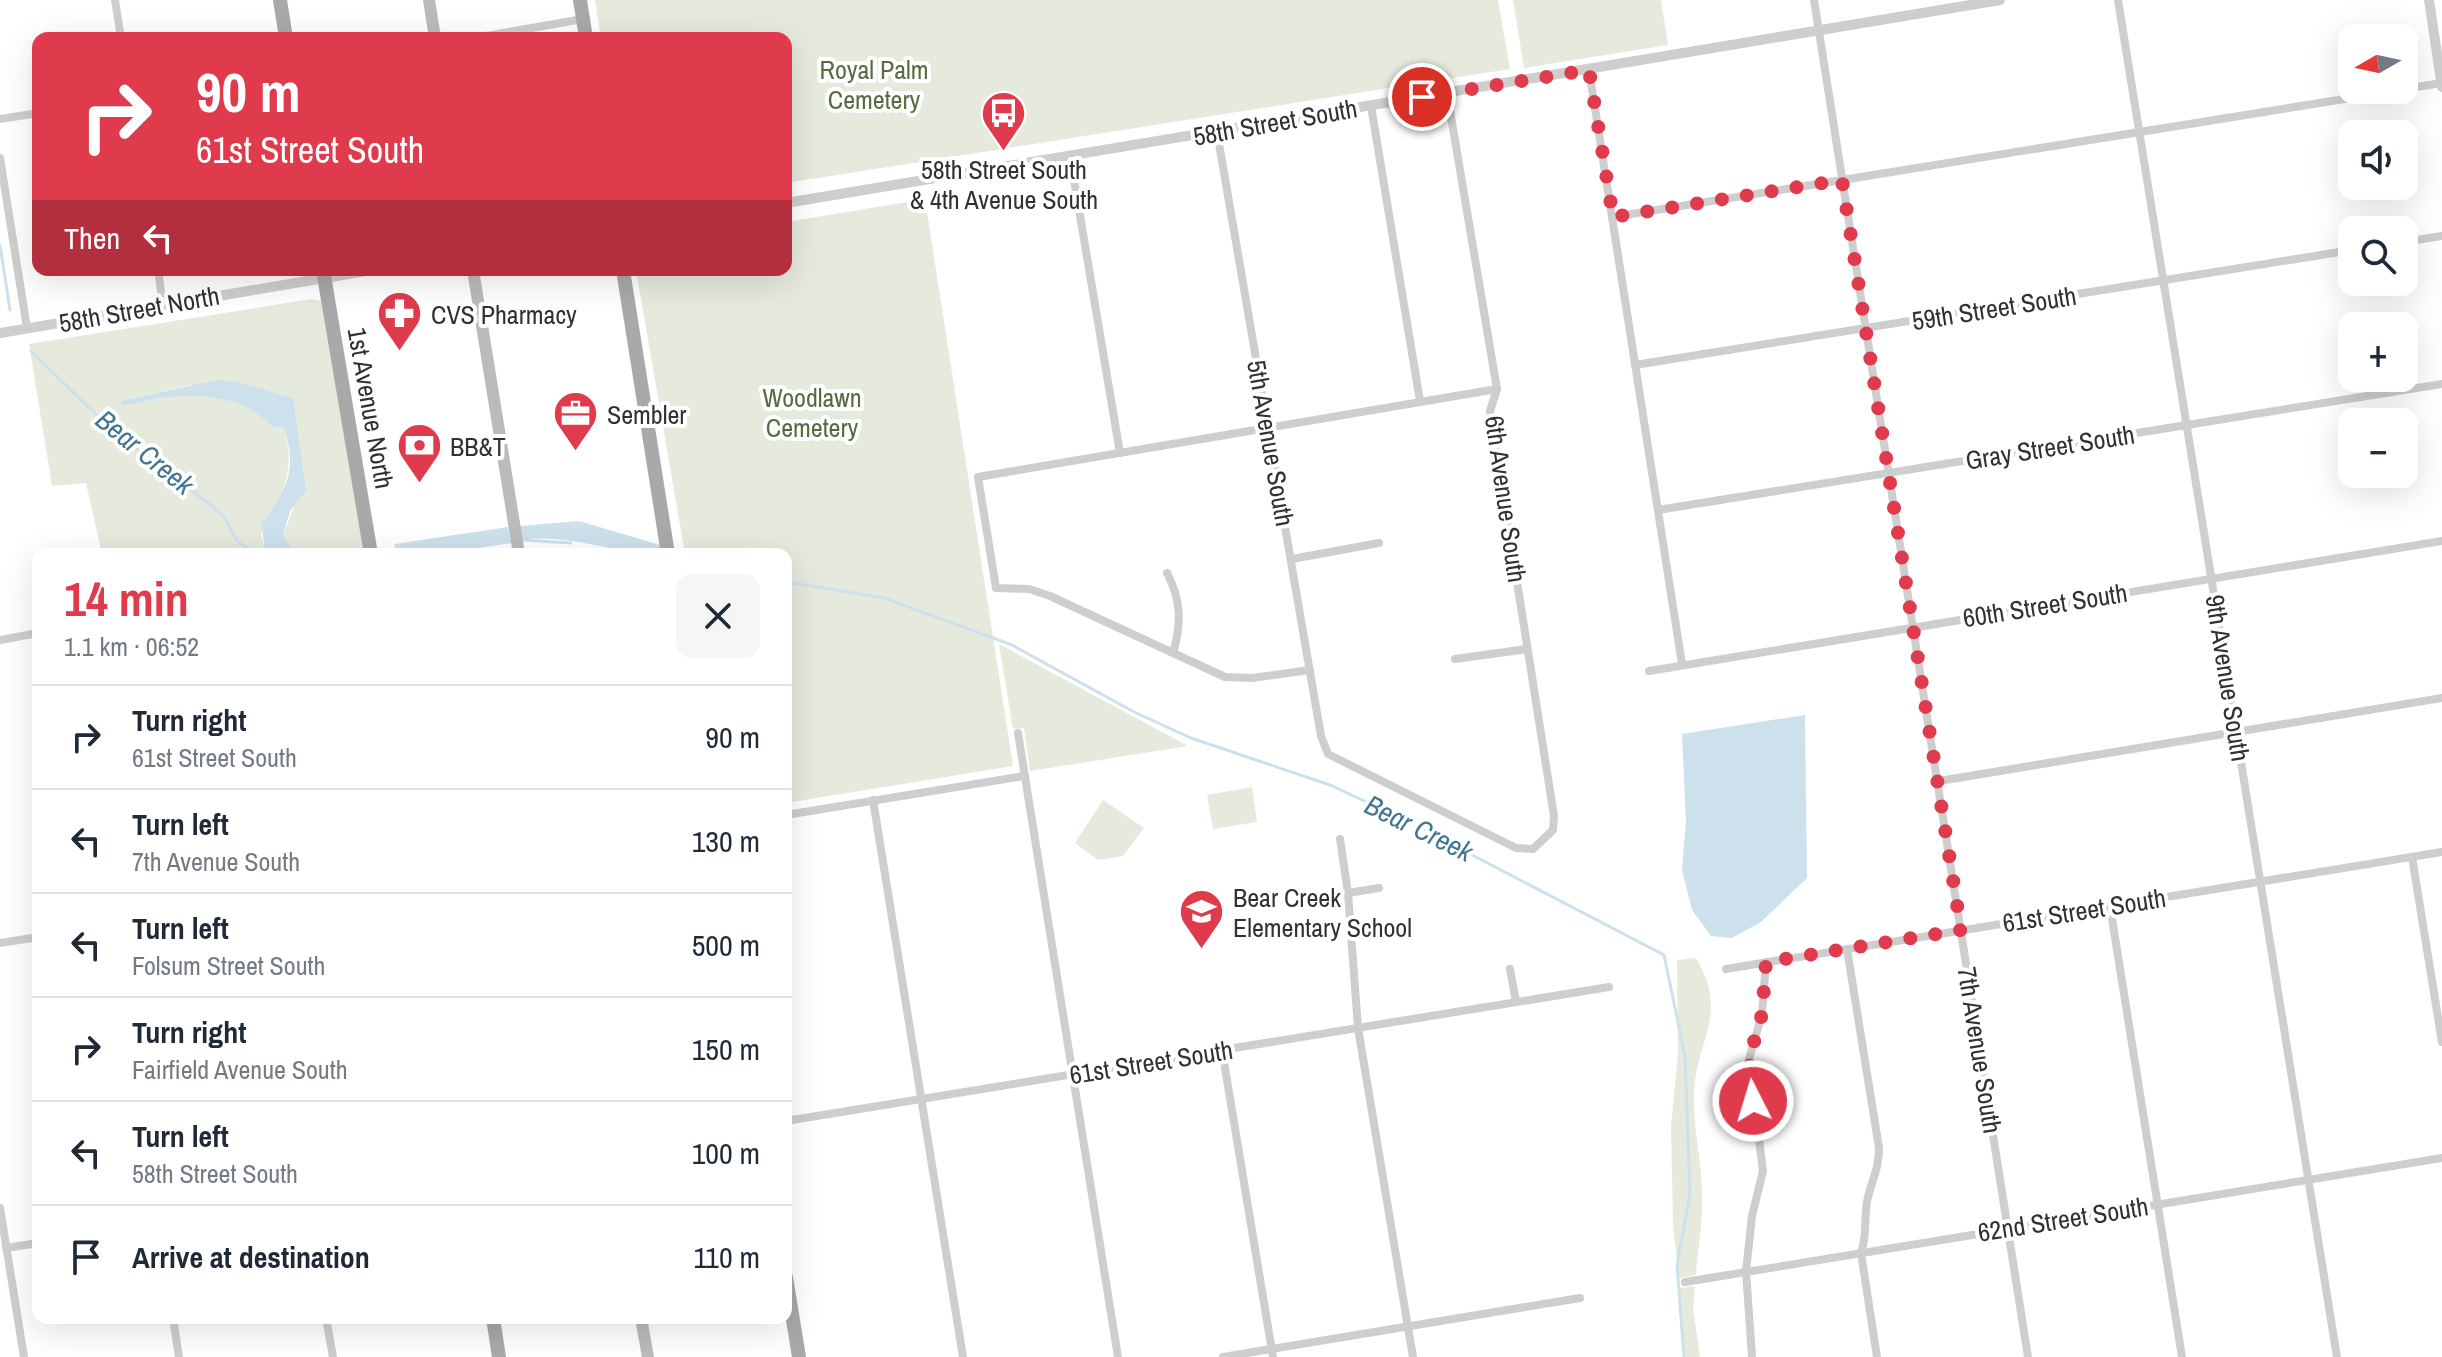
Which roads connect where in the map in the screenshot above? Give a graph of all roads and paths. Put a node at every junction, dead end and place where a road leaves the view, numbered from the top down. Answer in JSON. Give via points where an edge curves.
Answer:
{"nodes":[{"id":1,"x":115,"y":0,"type":"edge"},
{"id":2,"x":280,"y":0,"type":"edge"},
{"id":3,"x":429,"y":0,"type":"edge"},
{"id":4,"x":580,"y":0,"type":"edge"},
{"id":5,"x":1814,"y":0,"type":"edge"},
{"id":6,"x":2000,"y":0,"type":"edge"},
{"id":7,"x":2118,"y":0,"type":"edge"},
{"id":8,"x":2429,"y":0,"type":"edge"},
{"id":9,"x":583,"y":19,"type":"junction"},
{"id":10,"x":120,"y":32,"type":"edge"},
{"id":11,"x":285,"y":32,"type":"edge"},
{"id":12,"x":434,"y":32,"type":"edge"},
{"id":13,"x":508,"y":32,"type":"edge"},
{"id":14,"x":585,"y":32,"type":"edge"},
{"id":15,"x":1819,"y":32,"type":"junction"},
{"id":16,"x":1589,"y":70,"type":"junction"},
{"id":17,"x":2442,"y":84,"type":"edge"},
{"id":18,"x":2418,"y":88,"type":"edge"},
{"id":19,"x":1447,"y":93,"type":"junction"},
{"id":20,"x":2338,"y":100,"type":"edge"},
{"id":21,"x":1371,"y":106,"type":"junction"},
{"id":22,"x":32,"y":114,"type":"edge"},
{"id":23,"x":0,"y":119,"type":"edge"},
{"id":24,"x":1217,"y":132,"type":"junction"},
{"id":25,"x":2139,"y":132,"type":"junction"},
{"id":26,"x":1070,"y":156,"type":"junction"},
{"id":27,"x":0,"y":158,"type":"edge"},
{"id":28,"x":1842,"y":180,"type":"junction"},
{"id":29,"x":792,"y":202,"type":"edge"},
{"id":30,"x":1613,"y":217,"type":"junction"},
{"id":31,"x":2442,"y":236,"type":"edge"},
{"id":32,"x":2418,"y":240,"type":"edge"},
{"id":33,"x":2338,"y":252,"type":"edge"},
{"id":34,"x":159,"y":276,"type":"edge"},
{"id":35,"x":313,"y":276,"type":"edge"},
{"id":36,"x":323,"y":276,"type":"edge"},
{"id":37,"x":474,"y":276,"type":"edge"},
{"id":38,"x":624,"y":276,"type":"edge"},
{"id":39,"x":2163,"y":280,"type":"junction"},
{"id":40,"x":163,"y":306,"type":"junction"},
{"id":41,"x":27,"y":328,"type":"junction"},
{"id":42,"x":1866,"y":329,"type":"junction"},
{"id":43,"x":0,"y":333,"type":"edge"},
{"id":44,"x":1635,"y":365,"type":"junction"},
{"id":45,"x":2442,"y":384,"type":"edge"},
{"id":46,"x":1497,"y":389,"type":"junction"},
{"id":47,"x":1420,"y":401,"type":"junction"},
{"id":48,"x":2186,"y":425,"type":"junction"},
{"id":49,"x":1267,"y":429,"type":"junction"},
{"id":50,"x":1120,"y":453,"type":"junction"},
{"id":51,"x":1890,"y":473,"type":"junction"},
{"id":52,"x":1658,"y":510,"type":"junction"},
{"id":53,"x":2442,"y":541,"type":"edge"},
{"id":54,"x":1379,"y":543,"type":"dead end"},
{"id":55,"x":369,"y":548,"type":"edge"},
{"id":56,"x":518,"y":548,"type":"edge"},
{"id":57,"x":667,"y":548,"type":"edge"},
{"id":58,"x":1292,"y":559,"type":"junction"},
{"id":59,"x":1167,"y":573,"type":"dead end"},
{"id":60,"x":2211,"y":578,"type":"junction"},
{"id":61,"x":1913,"y":627,"type":"junction"},
{"id":62,"x":32,"y":634,"type":"edge"},
{"id":63,"x":0,"y":640,"type":"edge"},
{"id":64,"x":1527,"y":649,"type":"junction"},
{"id":65,"x":1173,"y":653,"type":"junction"},
{"id":66,"x":1455,"y":659,"type":"dead end"},
{"id":67,"x":1682,"y":664,"type":"junction"},
{"id":68,"x":1310,"y":670,"type":"junction"},
{"id":69,"x":1649,"y":671,"type":"dead end"},
{"id":70,"x":2442,"y":698,"type":"edge"},
{"id":71,"x":2237,"y":732,"type":"junction"},
{"id":72,"x":1018,"y":733,"type":"dead end"},
{"id":73,"x":1328,"y":754,"type":"joint"},
{"id":74,"x":1024,"y":776,"type":"junction"},
{"id":75,"x":1939,"y":781,"type":"junction"},
{"id":76,"x":873,"y":800,"type":"junction"},
{"id":77,"x":792,"y":814,"type":"edge"},
{"id":78,"x":1340,"y":839,"type":"dead end"},
{"id":79,"x":2442,"y":852,"type":"edge"},
{"id":80,"x":2412,"y":857,"type":"junction"},
{"id":81,"x":2261,"y":882,"type":"junction"},
{"id":82,"x":1379,"y":888,"type":"dead end"},
{"id":83,"x":1348,"y":893,"type":"junction"},
{"id":84,"x":2110,"y":906,"type":"junction"},
{"id":85,"x":1961,"y":930,"type":"junction"},
{"id":86,"x":32,"y":938,"type":"edge"},
{"id":87,"x":0,"y":943,"type":"edge"},
{"id":88,"x":1847,"y":949,"type":"junction"},
{"id":89,"x":1766,"y":962,"type":"junction"},
{"id":90,"x":1510,"y":969,"type":"dead end"},
{"id":91,"x":1726,"y":969,"type":"dead end"},
{"id":92,"x":1609,"y":987,"type":"dead end"},
{"id":93,"x":1516,"y":1002,"type":"junction"},
{"id":94,"x":1358,"y":1028,"type":"junction"},
{"id":95,"x":2442,"y":1042,"type":"edge"},
{"id":96,"x":1222,"y":1050,"type":"junction"},
{"id":97,"x":1072,"y":1075,"type":"junction"},
{"id":98,"x":922,"y":1100,"type":"junction"},
{"id":99,"x":792,"y":1120,"type":"edge"},
{"id":100,"x":2442,"y":1158,"type":"edge"},
{"id":101,"x":2308,"y":1180,"type":"junction"},
{"id":102,"x":2158,"y":1204,"type":"junction"},
{"id":103,"x":0,"y":1208,"type":"edge"},
{"id":104,"x":2007,"y":1228,"type":"junction"},
{"id":105,"x":0,"y":1238,"type":"edge"},
{"id":106,"x":32,"y":1244,"type":"edge"},
{"id":107,"x":6,"y":1248,"type":"junction"},
{"id":108,"x":1861,"y":1253,"type":"junction"},
{"id":109,"x":1746,"y":1271,"type":"junction"},
{"id":110,"x":1685,"y":1282,"type":"dead end"},
{"id":111,"x":1580,"y":1298,"type":"dead end"},
{"id":112,"x":792,"y":1314,"type":"edge"},
{"id":113,"x":174,"y":1324,"type":"edge"},
{"id":114,"x":327,"y":1324,"type":"edge"},
{"id":115,"x":494,"y":1324,"type":"edge"},
{"id":116,"x":642,"y":1324,"type":"edge"},
{"id":117,"x":1408,"y":1326,"type":"junction"},
{"id":118,"x":1273,"y":1353,"type":"edge"},
{"id":119,"x":24,"y":1357,"type":"edge"},
{"id":120,"x":179,"y":1357,"type":"edge"},
{"id":121,"x":333,"y":1357,"type":"edge"},
{"id":122,"x":499,"y":1357,"type":"edge"},
{"id":123,"x":648,"y":1357,"type":"edge"},
{"id":124,"x":799,"y":1357,"type":"edge"},
{"id":125,"x":963,"y":1357,"type":"edge"},
{"id":126,"x":1118,"y":1357,"type":"edge"},
{"id":127,"x":1223,"y":1357,"type":"edge"},
{"id":128,"x":1413,"y":1357,"type":"edge"},
{"id":129,"x":1752,"y":1357,"type":"edge"},
{"id":130,"x":1877,"y":1357,"type":"edge"},
{"id":131,"x":2028,"y":1357,"type":"edge"},
{"id":132,"x":2182,"y":1357,"type":"edge"},
{"id":133,"x":2337,"y":1357,"type":"edge"}],
"edges":[{"from":1,"to":10,"type":"street"},
{"from":2,"to":11,"type":"main road"},
{"from":3,"to":12,"type":"main road"},
{"from":4,"to":9,"type":"main road"},
{"from":5,"to":15,"type":"street","name":"7th Avenue South"},
{"from":6,"to":15,"type":"street","name":"58th Street South"},
{"from":7,"to":25,"type":"street","name":"9th Avenue South"},
{"from":8,"to":17,"type":"street"},
{"from":9,"to":13,"type":"street"},
{"from":9,"to":14,"type":"main road"},
{"from":15,"to":16,"type":"street","name":"58th Street South"},
{"from":15,"to":28,"type":"street","name":"7th Avenue South"},
{"from":16,"to":19,"type":"street","name":"58th Street South"},
{"from":16,"to":30,"type":"street"},
{"from":17,"to":18,"type":"street"},
{"from":19,"to":21,"type":"street","name":"58th Street South"},
{"from":19,"to":46,"type":"street","name":"6th Avenue South"},
{"from":20,"to":25,"type":"street"},
{"from":21,"to":24,"type":"street","name":"58th Street South"},
{"from":21,"to":47,"type":"street"},
{"from":22,"to":23,"type":"street"},
{"from":24,"to":26,"type":"street","name":"58th Street South"},
{"from":24,"to":49,"type":"street","name":"5th Avenue South"},
{"from":25,"to":28,"type":"street"},
{"from":25,"to":39,"type":"street","name":"9th Avenue South"},
{"from":26,"to":29,"type":"street","name":"58th Street South"},
{"from":26,"to":50,"type":"street"},
{"from":27,"to":41,"type":"street"},
{"from":28,"to":30,"type":"street"},
{"from":28,"to":42,"type":"street","name":"7th Avenue South"},
{"from":30,"to":44,"type":"street"},
{"from":31,"to":32,"type":"street"},
{"from":33,"to":39,"type":"street","name":"59th Street South"},
{"from":34,"to":40,"type":"street"},
{"from":35,"to":40,"type":"street","name":"58th Street North"},
{"from":36,"to":55,"type":"main road","name":"1st Avenue North"},
{"from":37,"to":56,"type":"main road"},
{"from":38,"to":57,"type":"main road"},
{"from":39,"to":42,"type":"street","name":"59th Street South"},
{"from":39,"to":48,"type":"street","name":"9th Avenue South"},
{"from":40,"to":41,"type":"street","name":"58th Street North"},
{"from":41,"to":43,"type":"street","name":"58th Street North"},
{"from":42,"to":44,"type":"street","name":"59th Street South"},
{"from":42,"to":51,"type":"street","name":"7th Avenue South"},
{"from":44,"to":52,"type":"street"},
{"from":45,"to":48,"type":"street","name":"Gray Street South"},
{"from":46,"to":47,"type":"street"},
{"from":46,"to":64,"type":"street","name":"6th Avenue South","via":[[1490,411]]},
{"from":47,"to":49,"type":"street"},
{"from":48,"to":51,"type":"street","name":"Gray Street South"},
{"from":48,"to":60,"type":"street","name":"9th Avenue South"},
{"from":49,"to":50,"type":"street"},
{"from":49,"to":58,"type":"street","name":"5th Avenue South"},
{"from":50,"to":65,"type":"street","via":[[978,477],[996,588],[1050,596]]},
{"from":51,"to":52,"type":"street","name":"Gray Street South"},
{"from":51,"to":61,"type":"street","name":"7th Avenue South"},
{"from":52,"to":67,"type":"street"},
{"from":53,"to":60,"type":"street","name":"60th Street South"},
{"from":54,"to":58,"type":"street"},
{"from":58,"to":68,"type":"street","name":"5th Avenue South"},
{"from":59,"to":65,"type":"street","via":[[1180,617]]},
{"from":60,"to":61,"type":"street","name":"60th Street South"},
{"from":60,"to":71,"type":"street","name":"9th Avenue South"},
{"from":61,"to":67,"type":"street","name":"60th Street South"},
{"from":61,"to":75,"type":"street","name":"7th Avenue South"},
{"from":62,"to":63,"type":"street"},
{"from":64,"to":66,"type":"street"},
{"from":64,"to":73,"type":"street","name":"6th Avenue South","via":[[1554,816],[1553,830],[1533,849],[1516,848]]},
{"from":65,"to":68,"type":"street","via":[[1225,677]]},
{"from":67,"to":69,"type":"street","name":"60th Street South"},
{"from":68,"to":73,"type":"street","name":"5th Avenue South"},
{"from":70,"to":71,"type":"street"},
{"from":71,"to":75,"type":"street"},
{"from":71,"to":81,"type":"street","name":"9th Avenue South"},
{"from":72,"to":74,"type":"street"},
{"from":74,"to":76,"type":"street"},
{"from":74,"to":97,"type":"street"},
{"from":75,"to":85,"type":"street","name":"7th Avenue South"},
{"from":76,"to":77,"type":"street"},
{"from":76,"to":98,"type":"street"},
{"from":78,"to":83,"type":"street"},
{"from":79,"to":80,"type":"street","name":"61st Street South"},
{"from":80,"to":81,"type":"street","name":"61st Street South"},
{"from":80,"to":95,"type":"street"},
{"from":81,"to":84,"type":"street","name":"61st Street South"},
{"from":81,"to":101,"type":"street","name":"9th Avenue South"},
{"from":82,"to":83,"type":"street"},
{"from":83,"to":94,"type":"street"},
{"from":84,"to":85,"type":"street","name":"61st Street South"},
{"from":84,"to":102,"type":"street"},
{"from":85,"to":88,"type":"street","name":"61st Street South"},
{"from":85,"to":104,"type":"street","name":"7th Avenue South"},
{"from":86,"to":87,"type":"street"},
{"from":88,"to":89,"type":"street","name":"61st Street South"},
{"from":88,"to":108,"type":"street","via":[[1879,1148],[1879,1172],[1868,1197]]},
{"from":89,"to":91,"type":"street","name":"61st Street South"},
{"from":89,"to":109,"type":"street","via":[[1762,1014],[1749,1059],[1763,1171]]},
{"from":90,"to":93,"type":"street"},
{"from":92,"to":93,"type":"street","name":"61st Street South"},
{"from":93,"to":94,"type":"street","name":"61st Street South"},
{"from":94,"to":96,"type":"street","name":"61st Street South"},
{"from":94,"to":117,"type":"street"},
{"from":96,"to":97,"type":"street","name":"61st Street South"},
{"from":96,"to":118,"type":"street"},
{"from":97,"to":98,"type":"street","name":"61st Street South"},
{"from":97,"to":126,"type":"street"},
{"from":98,"to":99,"type":"street","name":"61st Street South"},
{"from":98,"to":125,"type":"street"},
{"from":100,"to":101,"type":"street","name":"62nd Street South"},
{"from":101,"to":102,"type":"street","name":"62nd Street South"},
{"from":101,"to":133,"type":"street","name":"9th Avenue South"},
{"from":102,"to":104,"type":"street","name":"62nd Street South"},
{"from":102,"to":132,"type":"street"},
{"from":103,"to":107,"type":"street"},
{"from":104,"to":108,"type":"street","name":"62nd Street South"},
{"from":104,"to":131,"type":"street","name":"7th Avenue South"},
{"from":105,"to":107,"type":"street"},
{"from":106,"to":107,"type":"street"},
{"from":107,"to":119,"type":"street"},
{"from":108,"to":109,"type":"street","name":"62nd Street South"},
{"from":108,"to":130,"type":"street"},
{"from":109,"to":110,"type":"street","name":"62nd Street South"},
{"from":109,"to":129,"type":"street"},
{"from":111,"to":117,"type":"street"},
{"from":112,"to":124,"type":"main road"},
{"from":113,"to":120,"type":"street"},
{"from":114,"to":121,"type":"street"},
{"from":115,"to":122,"type":"main road"},
{"from":116,"to":123,"type":"main road"},
{"from":117,"to":118,"type":"street"},
{"from":117,"to":128,"type":"street"},
{"from":118,"to":127,"type":"street"}]}
